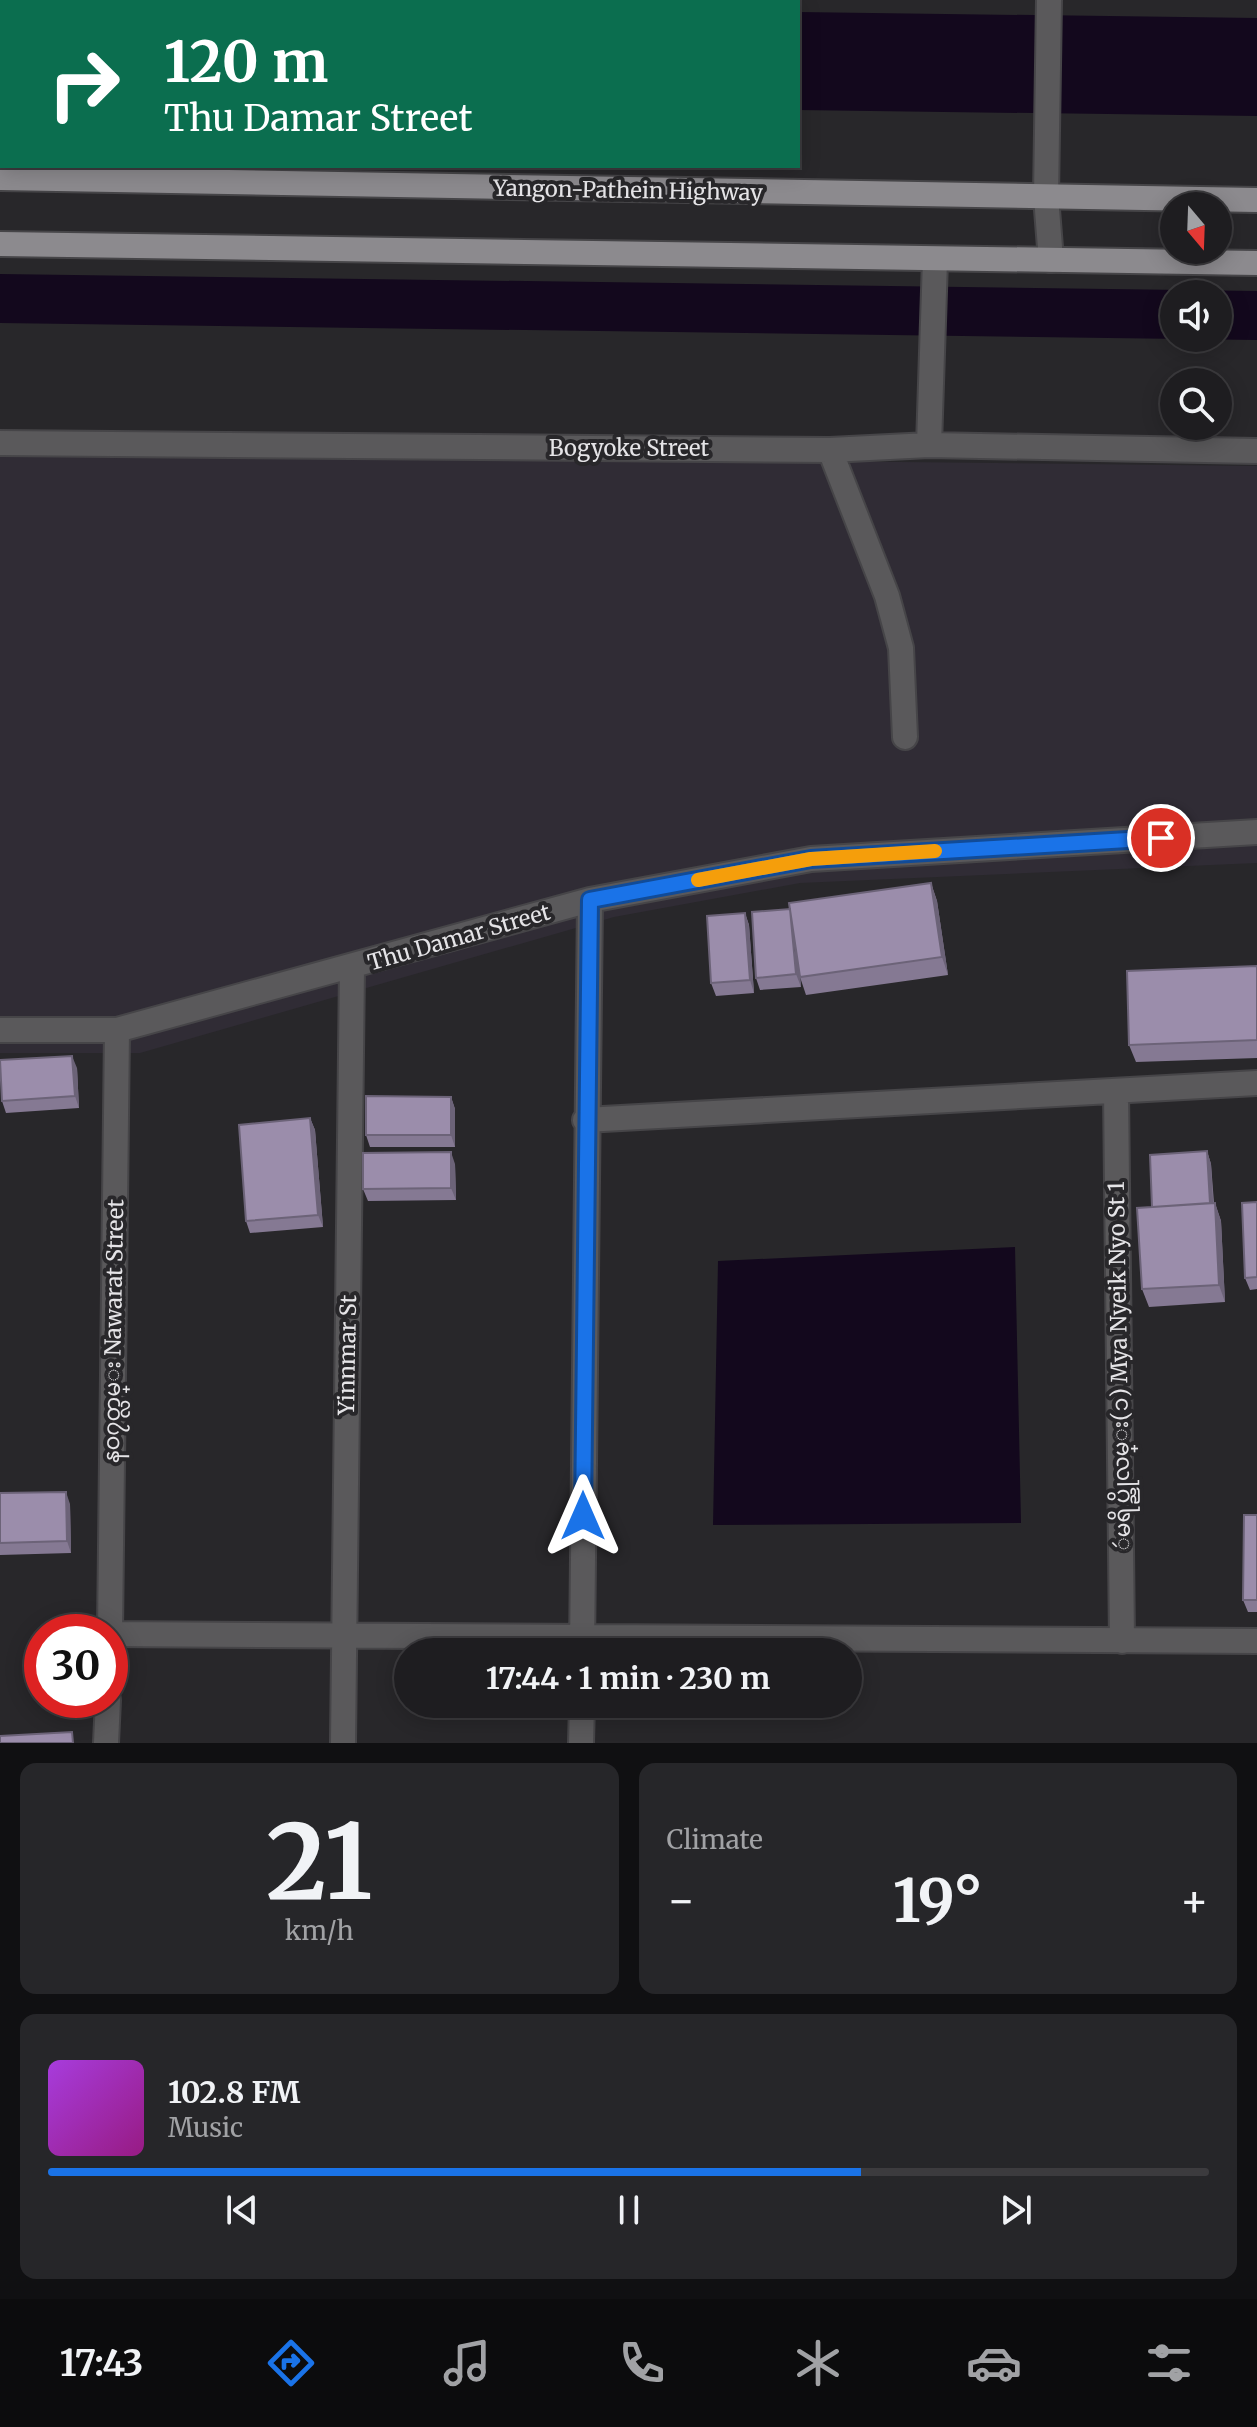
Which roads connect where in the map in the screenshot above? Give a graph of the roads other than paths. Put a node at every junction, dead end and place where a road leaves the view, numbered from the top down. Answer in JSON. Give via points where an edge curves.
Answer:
{"nodes":[{"id":1,"x":1049,"y":0,"type":"edge"},
{"id":2,"x":0,"y":178,"type":"edge"},
{"id":3,"x":1046,"y":197,"type":"junction"},
{"id":4,"x":1257,"y":200,"type":"edge"},
{"id":5,"x":0,"y":244,"type":"edge"},
{"id":6,"x":1051,"y":260,"type":"junction"},
{"id":7,"x":1257,"y":263,"type":"edge"},
{"id":8,"x":935,"y":264,"type":"junction"},
{"id":9,"x":0,"y":443,"type":"edge"},
{"id":10,"x":929,"y":445,"type":"junction"},
{"id":11,"x":830,"y":450,"type":"junction"},
{"id":12,"x":1257,"y":451,"type":"edge"},
{"id":13,"x":905,"y":737,"type":"dead end"},
{"id":14,"x":1257,"y":832,"type":"edge"},
{"id":15,"x":590,"y":900,"type":"junction"},
{"id":16,"x":352,"y":967,"type":"junction"},
{"id":17,"x":0,"y":1030,"type":"edge"},
{"id":18,"x":117,"y":1030,"type":"junction"},
{"id":19,"x":1257,"y":1083,"type":"edge"},
{"id":20,"x":1116,"y":1091,"type":"junction"},
{"id":21,"x":585,"y":1120,"type":"junction"},
{"id":22,"x":110,"y":1614,"type":"edge"},
{"id":23,"x":128,"y":1633,"type":"edge"},
{"id":24,"x":344,"y":1636,"type":"junction"},
{"id":25,"x":397,"y":1638,"type":"edge"},
{"id":26,"x":582,"y":1638,"type":"edge"},
{"id":27,"x":1122,"y":1641,"type":"junction"},
{"id":28,"x":1257,"y":1641,"type":"edge"},
{"id":29,"x":862,"y":1643,"type":"edge"},
{"id":30,"x":107,"y":1718,"type":"edge"},
{"id":31,"x":582,"y":1718,"type":"edge"},
{"id":32,"x":106,"y":1743,"type":"edge"},
{"id":33,"x":343,"y":1743,"type":"edge"},
{"id":34,"x":581,"y":1743,"type":"edge"}],
"edges":[{"from":1,"to":3,"type":"street"},
{"from":2,"to":3,"type":"main road","name":"Yangon-Pathein Highway"},
{"from":3,"to":4,"type":"main road","name":"Yangon-Pathein Highway"},
{"from":3,"to":6,"type":"street"},
{"from":5,"to":8,"type":"main road"},
{"from":6,"to":7,"type":"main road"},
{"from":6,"to":8,"type":"main road"},
{"from":8,"to":10,"type":"street"},
{"from":9,"to":11,"type":"street","name":"Bogyoke Street"},
{"from":10,"to":11,"type":"street","name":"Bogyoke Street"},
{"from":10,"to":12,"type":"street","name":"Bogyoke Street"},
{"from":11,"to":13,"type":"street","via":[[901,648]]},
{"from":14,"to":15,"type":"street","name":"Thu Damar Street","via":[[811,859]]},
{"from":15,"to":16,"type":"street","name":"Thu Damar Street"},
{"from":15,"to":21,"type":"street"},
{"from":16,"to":18,"type":"street","name":"Thu Damar Street"},
{"from":16,"to":24,"type":"street","name":"Yinnmar St"},
{"from":17,"to":18,"type":"street","name":"Thu Damar Street"},
{"from":18,"to":22,"type":"street","name":"နဝ၇တ္လမ္း Nawarat Street"},
{"from":19,"to":20,"type":"street"},
{"from":20,"to":21,"type":"street"},
{"from":20,"to":27,"type":"street","name":"ဴမရိပ္ညိုလမ္း(၁) Mya Nyeik Nyo St 1"},
{"from":21,"to":26,"type":"street"},
{"from":23,"to":24,"type":"street"},
{"from":24,"to":25,"type":"street"},
{"from":24,"to":33,"type":"street","name":"Yinnmar St"},
{"from":27,"to":28,"type":"street"},
{"from":27,"to":29,"type":"street"},
{"from":30,"to":32,"type":"street"},
{"from":31,"to":34,"type":"street"}]}
